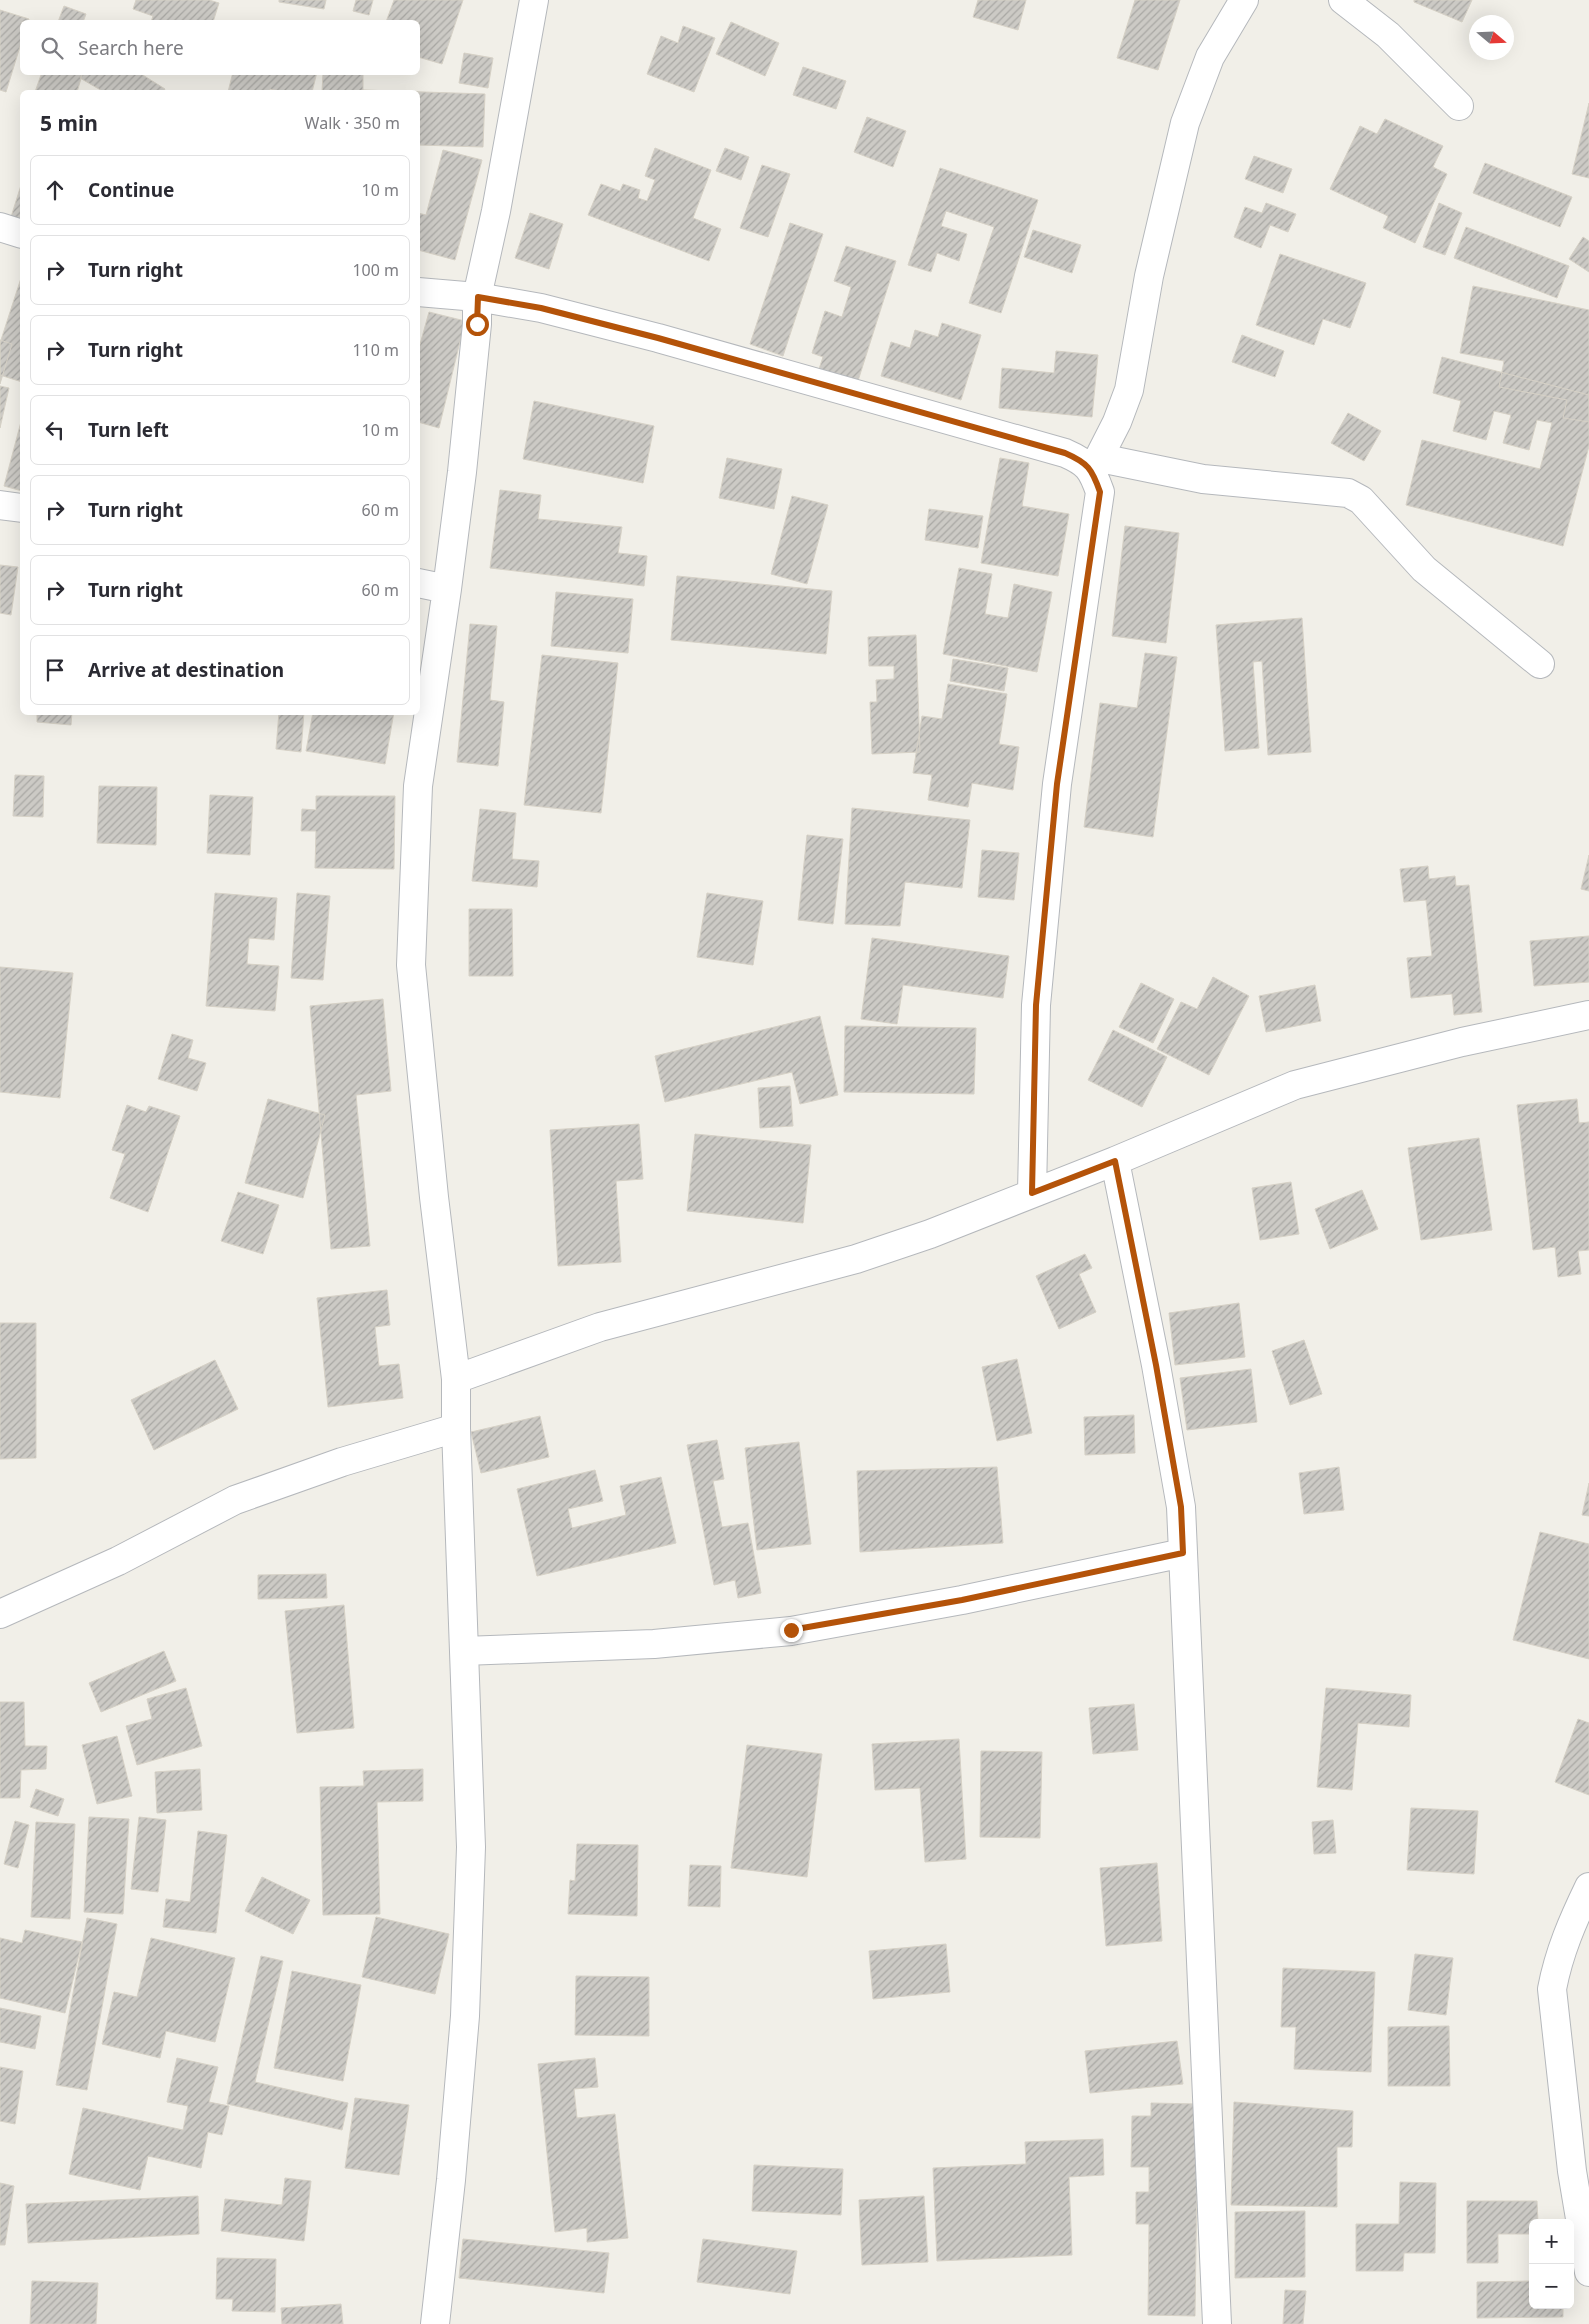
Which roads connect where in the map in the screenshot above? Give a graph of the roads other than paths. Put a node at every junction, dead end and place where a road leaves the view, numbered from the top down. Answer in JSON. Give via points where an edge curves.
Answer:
{"nodes":[{"id":1,"x":534,"y":0,"type":"edge"},
{"id":2,"x":1244,"y":0,"type":"edge"},
{"id":3,"x":1343,"y":0,"type":"edge"},
{"id":4,"x":1459,"y":106,"type":"dead end"},
{"id":5,"x":0,"y":227,"type":"edge"},
{"id":6,"x":20,"y":233,"type":"edge"},
{"id":7,"x":420,"y":292,"type":"edge"},
{"id":8,"x":478,"y":297,"type":"junction"},
{"id":9,"x":1096,"y":464,"type":"junction"},
{"id":10,"x":0,"y":506,"type":"edge"},
{"id":11,"x":20,"y":508,"type":"edge"},
{"id":12,"x":420,"y":583,"type":"edge"},
{"id":13,"x":447,"y":589,"type":"junction"},
{"id":14,"x":1540,"y":664,"type":"dead end"},
{"id":15,"x":1589,"y":1015,"type":"edge"},
{"id":16,"x":1115,"y":1161,"type":"junction"},
{"id":17,"x":1032,"y":1193,"type":"junction"},
{"id":18,"x":456,"y":1379,"type":"junction"},
{"id":19,"x":456,"y":1428,"type":"junction"},
{"id":20,"x":1183,"y":1553,"type":"junction"},
{"id":21,"x":0,"y":1614,"type":"edge"},
{"id":22,"x":464,"y":1651,"type":"junction"},
{"id":23,"x":1589,"y":1887,"type":"edge"},
{"id":24,"x":1589,"y":2272,"type":"edge"},
{"id":25,"x":435,"y":2324,"type":"edge"},
{"id":26,"x":1217,"y":2324,"type":"edge"}],
"edges":[{"from":1,"to":8,"type":"street"},
{"from":2,"to":9,"type":"street","via":[[1210,57],[1185,124],[1149,276],[1130,390]]},
{"from":3,"to":4,"type":"street","via":[[1388,35]]},
{"from":5,"to":6,"type":"street"},
{"from":7,"to":8,"type":"street"},
{"from":8,"to":9,"type":"street","via":[[541,308],[658,338]]},
{"from":8,"to":13,"type":"street","via":[[462,472]]},
{"from":9,"to":14,"type":"street","via":[[1203,479],[1348,493],[1361,500],[1424,569]]},
{"from":9,"to":17,"type":"street","via":[[1100,492],[1057,784],[1036,1005]]},
{"from":10,"to":11,"type":"street"},
{"from":12,"to":13,"type":"street"},
{"from":13,"to":18,"type":"street","via":[[418,786],[411,966]]},
{"from":15,"to":16,"type":"street","via":[[1462,1042],[1295,1084]]},
{"from":16,"to":17,"type":"street"},
{"from":16,"to":20,"type":"street","via":[[1181,1507]]},
{"from":17,"to":18,"type":"street","via":[[930,1234],[856,1259],[600,1327]]},
{"from":18,"to":19,"type":"street"},
{"from":19,"to":21,"type":"street","via":[[342,1462],[235,1500],[118,1561]]},
{"from":19,"to":22,"type":"street"},
{"from":20,"to":22,"type":"street","via":[[962,1600],[791,1630],[654,1644]]},
{"from":20,"to":26,"type":"street"},
{"from":22,"to":25,"type":"street","via":[[471,1847],[464,2016]]},
{"from":23,"to":24,"type":"street","via":[[1558,1960],[1552,1989],[1572,2171]]}]}
